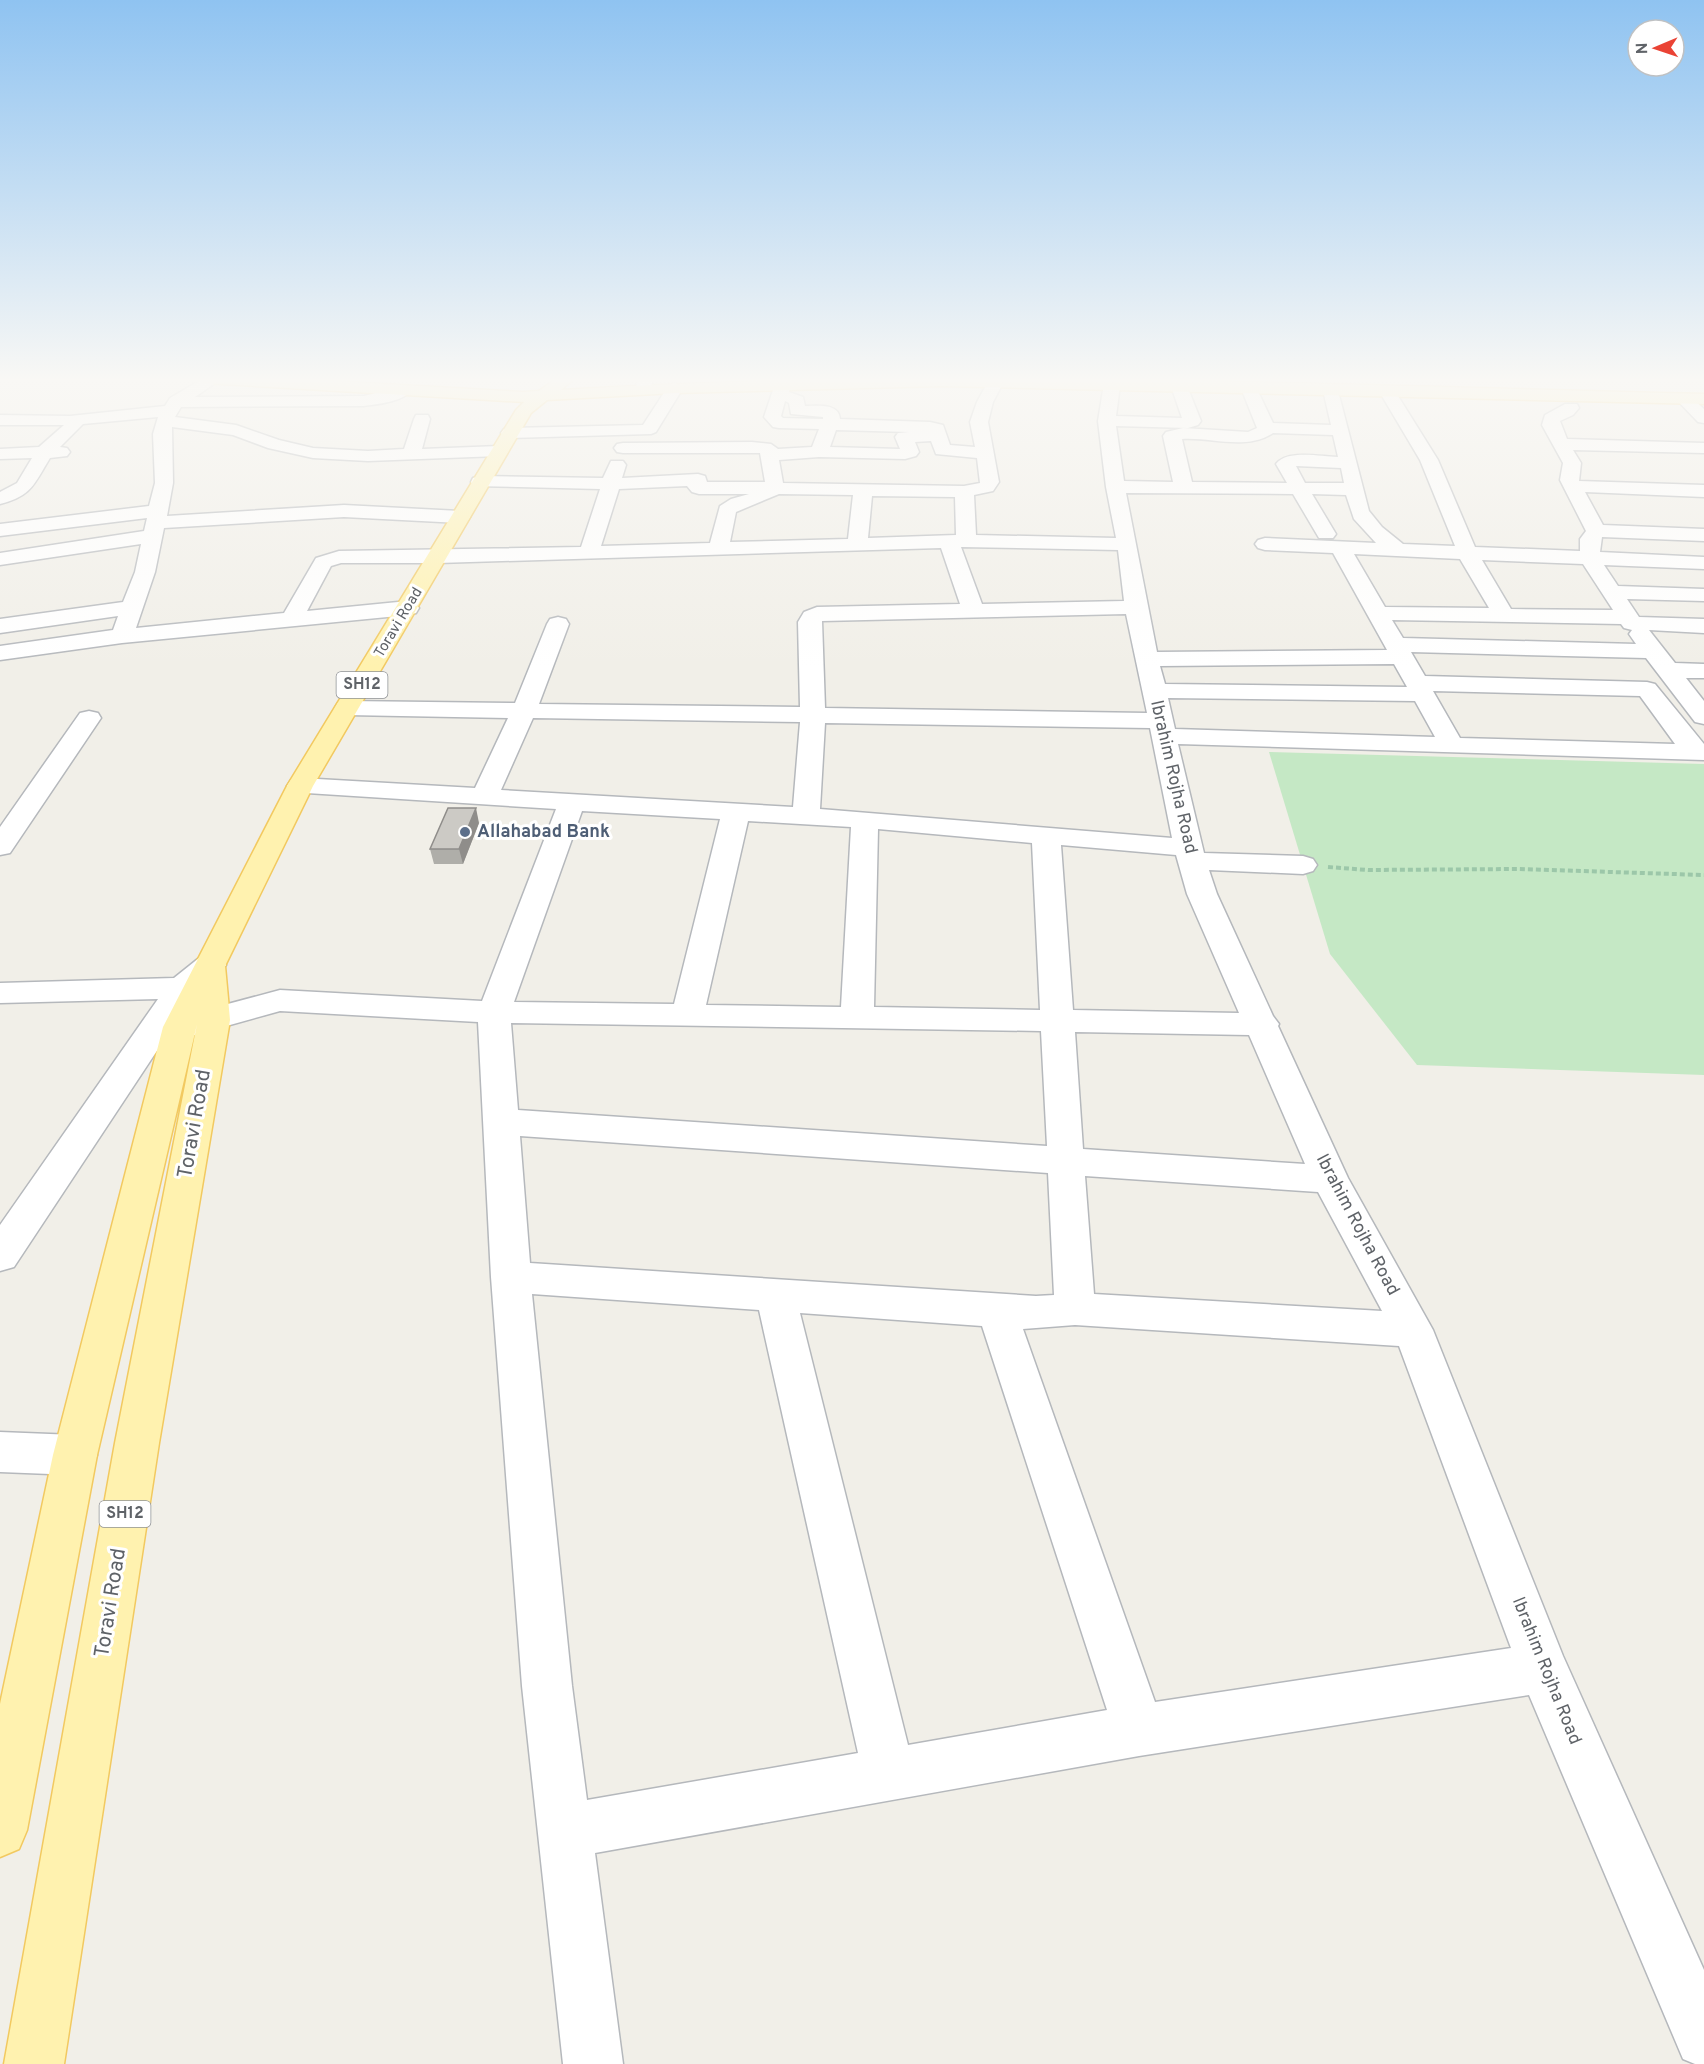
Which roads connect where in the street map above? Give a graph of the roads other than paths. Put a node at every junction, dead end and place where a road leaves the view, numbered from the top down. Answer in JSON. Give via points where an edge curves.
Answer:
{"nodes":[{"id":1,"x":32,"y":474,"type":"edge"},
{"id":2,"x":164,"y":474,"type":"edge"},
{"id":3,"x":485,"y":474,"type":"edge"},
{"id":4,"x":600,"y":474,"type":"edge"},
{"id":5,"x":614,"y":474,"type":"edge"},
{"id":6,"x":772,"y":474,"type":"edge"},
{"id":7,"x":988,"y":474,"type":"edge"},
{"id":8,"x":1113,"y":474,"type":"edge"},
{"id":9,"x":1181,"y":474,"type":"edge"},
{"id":10,"x":1290,"y":474,"type":"edge"},
{"id":11,"x":1352,"y":474,"type":"edge"},
{"id":12,"x":1435,"y":474,"type":"edge"},
{"id":13,"x":1570,"y":474,"type":"edge"},
{"id":14,"x":613,"y":478,"type":"junction"},
{"id":15,"x":480,"y":482,"type":"junction"},
{"id":16,"x":1572,"y":486,"type":"junction"},
{"id":17,"x":1115,"y":487,"type":"junction"},
{"id":18,"x":775,"y":488,"type":"junction"},
{"id":19,"x":1184,"y":488,"type":"junction"},
{"id":20,"x":863,"y":489,"type":"junction"},
{"id":21,"x":1298,"y":489,"type":"junction"},
{"id":22,"x":1355,"y":489,"type":"junction"},
{"id":23,"x":1704,"y":491,"type":"edge"},
{"id":24,"x":964,"y":492,"type":"junction"},
{"id":25,"x":0,"y":498,"type":"edge"},
{"id":26,"x":460,"y":517,"type":"junction"},
{"id":27,"x":156,"y":523,"type":"junction"},
{"id":28,"x":0,"y":530,"type":"edge"},
{"id":29,"x":1596,"y":531,"type":"junction"},
{"id":30,"x":1704,"y":535,"type":"edge"},
{"id":31,"x":957,"y":541,"type":"junction"},
{"id":32,"x":1334,"y":542,"type":"junction"},
{"id":33,"x":857,"y":544,"type":"junction"},
{"id":34,"x":1127,"y":544,"type":"junction"},
{"id":35,"x":1265,"y":544,"type":"dead end"},
{"id":36,"x":719,"y":548,"type":"junction"},
{"id":37,"x":1400,"y":551,"type":"junction"},
{"id":38,"x":589,"y":552,"type":"junction"},
{"id":39,"x":1468,"y":554,"type":"junction"},
{"id":40,"x":438,"y":557,"type":"junction"},
{"id":41,"x":0,"y":559,"type":"edge"},
{"id":42,"x":1590,"y":559,"type":"junction"},
{"id":43,"x":148,"y":560,"type":"junction"},
{"id":44,"x":125,"y":563,"type":"dead end"},
{"id":45,"x":1704,"y":563,"type":"edge"},
{"id":46,"x":1612,"y":592,"type":"junction"},
{"id":47,"x":1704,"y":595,"type":"edge"},
{"id":48,"x":132,"y":607,"type":"junction"},
{"id":49,"x":1136,"y":607,"type":"junction"},
{"id":50,"x":408,"y":608,"type":"junction"},
{"id":51,"x":973,"y":609,"type":"junction"},
{"id":52,"x":1377,"y":613,"type":"junction"},
{"id":53,"x":1504,"y":615,"type":"junction"},
{"id":54,"x":292,"y":619,"type":"junction"},
{"id":55,"x":1630,"y":620,"type":"junction"},
{"id":56,"x":558,"y":624,"type":"dead end"},
{"id":57,"x":0,"y":626,"type":"edge"},
{"id":58,"x":1704,"y":626,"type":"edge"},
{"id":59,"x":123,"y":636,"type":"junction"},
{"id":60,"x":1399,"y":651,"type":"junction"},
{"id":61,"x":1654,"y":651,"type":"junction"},
{"id":62,"x":0,"y":653,"type":"edge"},
{"id":63,"x":1668,"y":670,"type":"junction"},
{"id":64,"x":1704,"y":671,"type":"edge"},
{"id":65,"x":1420,"y":688,"type":"junction"},
{"id":66,"x":1156,"y":702,"type":"junction"},
{"id":67,"x":347,"y":708,"type":"junction"},
{"id":68,"x":524,"y":711,"type":"junction"},
{"id":69,"x":813,"y":715,"type":"junction"},
{"id":70,"x":1704,"y":717,"type":"edge"},
{"id":71,"x":89,"y":718,"type":"dead end"},
{"id":72,"x":1452,"y":745,"type":"junction"},
{"id":73,"x":1699,"y":751,"type":"edge"},
{"id":74,"x":300,"y":786,"type":"junction"},
{"id":75,"x":484,"y":797,"type":"junction"},
{"id":76,"x":572,"y":802,"type":"junction"},
{"id":77,"x":736,"y":812,"type":"junction"},
{"id":78,"x":806,"y":816,"type":"junction"},
{"id":79,"x":865,"y":820,"type":"junction"},
{"id":80,"x":1046,"y":836,"type":"junction"},
{"id":81,"x":0,"y":847,"type":"edge"},
{"id":82,"x":1190,"y":855,"type":"junction"},
{"id":83,"x":1303,"y":865,"type":"road end"},
{"id":84,"x":0,"y":993,"type":"edge"},
{"id":85,"x":196,"y":1000,"type":"junction"},
{"id":86,"x":494,"y":1012,"type":"junction"},
{"id":87,"x":687,"y":1015,"type":"junction"},
{"id":88,"x":857,"y":1018,"type":"junction"},
{"id":89,"x":1058,"y":1021,"type":"junction"},
{"id":90,"x":1263,"y":1024,"type":"junction"},
{"id":91,"x":501,"y":1122,"type":"junction"},
{"id":92,"x":1066,"y":1161,"type":"junction"},
{"id":93,"x":1330,"y":1179,"type":"junction"},
{"id":94,"x":0,"y":1256,"type":"edge"},
{"id":95,"x":511,"y":1277,"type":"junction"},
{"id":96,"x":776,"y":1295,"type":"junction"},
{"id":97,"x":1076,"y":1309,"type":"junction"},
{"id":98,"x":997,"y":1311,"type":"junction"},
{"id":99,"x":1413,"y":1330,"type":"junction"},
{"id":100,"x":0,"y":1452,"type":"edge"},
{"id":101,"x":75,"y":1455,"type":"junction"},
{"id":102,"x":1543,"y":1668,"type":"junction"},
{"id":103,"x":1139,"y":1730,"type":"junction"},
{"id":104,"x":889,"y":1774,"type":"junction"},
{"id":105,"x":0,"y":1830,"type":"edge"},
{"id":106,"x":566,"y":1831,"type":"junction"},
{"id":107,"x":1704,"y":2038,"type":"edge"},
{"id":108,"x":34,"y":2064,"type":"edge"},
{"id":109,"x":593,"y":2064,"type":"edge"}],
"edges":[{"from":1,"to":25,"type":"street","via":[[23,489]]},
{"from":2,"to":27,"type":"street"},
{"from":3,"to":15,"type":"main road","name":"Toravi Road","number":"SH12"},
{"from":4,"to":14,"type":"street"},
{"from":5,"to":14,"type":"street"},
{"from":6,"to":18,"type":"street"},
{"from":7,"to":24,"type":"street","via":[[990,483],[986,487]]},
{"from":8,"to":17,"type":"street","name":"Ibrahim Rojha Road"},
{"from":9,"to":19,"type":"street"},
{"from":10,"to":21,"type":"street"},
{"from":11,"to":22,"type":"street"},
{"from":12,"to":39,"type":"street"},
{"from":13,"to":16,"type":"street"},
{"from":14,"to":15,"type":"street"},
{"from":14,"to":18,"type":"street","via":[[698,480],[699,488]]},
{"from":14,"to":38,"type":"street"},
{"from":15,"to":26,"type":"main road","name":"Toravi Road","number":"SH12"},
{"from":16,"to":23,"type":"street"},
{"from":16,"to":29,"type":"street"},
{"from":17,"to":19,"type":"street"},
{"from":17,"to":34,"type":"street","name":"Ibrahim Rojha Road"},
{"from":18,"to":20,"type":"street"},
{"from":18,"to":36,"type":"street","via":[[761,497],[730,505]]},
{"from":19,"to":21,"type":"street"},
{"from":20,"to":24,"type":"street"},
{"from":20,"to":33,"type":"street"},
{"from":21,"to":22,"type":"street"},
{"from":21,"to":32,"type":"street"},
{"from":22,"to":37,"type":"street","via":[[1358,510],[1371,530]]},
{"from":24,"to":31,"type":"street"},
{"from":26,"to":27,"type":"street","via":[[344,511]]},
{"from":26,"to":40,"type":"main road","name":"Toravi Road","number":"SH12"},
{"from":27,"to":28,"type":"street"},
{"from":27,"to":41,"type":"street"},
{"from":27,"to":43,"type":"street"},
{"from":29,"to":30,"type":"street"},
{"from":29,"to":42,"type":"street","via":[[1590,539]]},
{"from":31,"to":33,"type":"street"},
{"from":31,"to":34,"type":"street"},
{"from":31,"to":51,"type":"street"},
{"from":32,"to":35,"type":"street"},
{"from":32,"to":37,"type":"street"},
{"from":32,"to":52,"type":"street"},
{"from":33,"to":36,"type":"street"},
{"from":34,"to":49,"type":"street","name":"Ibrahim Rojha Road"},
{"from":36,"to":38,"type":"street"},
{"from":37,"to":39,"type":"street"},
{"from":38,"to":40,"type":"street"},
{"from":39,"to":42,"type":"street"},
{"from":39,"to":53,"type":"street"},
{"from":40,"to":50,"type":"main road","name":"Toravi Road","number":"SH12"},
{"from":40,"to":54,"type":"street","via":[[327,559]]},
{"from":42,"to":45,"type":"street"},
{"from":42,"to":46,"type":"street"},
{"from":43,"to":44,"type":"street"},
{"from":43,"to":48,"type":"street"},
{"from":46,"to":47,"type":"street"},
{"from":46,"to":55,"type":"street"},
{"from":48,"to":57,"type":"street"},
{"from":48,"to":59,"type":"street"},
{"from":49,"to":51,"type":"street"},
{"from":49,"to":66,"type":"street","name":"Ibrahim Rojha Road"},
{"from":50,"to":54,"type":"street"},
{"from":50,"to":67,"type":"main road","name":"Toravi Road","number":"SH12"},
{"from":51,"to":69,"type":"street","via":[[828,612],[812,617],[809,622]]},
{"from":52,"to":53,"type":"street"},
{"from":52,"to":60,"type":"street"},
{"from":53,"to":55,"type":"street"},
{"from":54,"to":59,"type":"street"},
{"from":55,"to":58,"type":"street"},
{"from":55,"to":61,"type":"street"},
{"from":56,"to":68,"type":"street"},
{"from":59,"to":62,"type":"street"},
{"from":60,"to":61,"type":"street"},
{"from":60,"to":65,"type":"street"},
{"from":60,"to":66,"type":"street"},
{"from":61,"to":63,"type":"street"},
{"from":63,"to":64,"type":"street"},
{"from":63,"to":70,"type":"street"},
{"from":65,"to":66,"type":"street"},
{"from":65,"to":72,"type":"street"},
{"from":65,"to":73,"type":"street","via":[[1647,689]]},
{"from":66,"to":69,"type":"street"},
{"from":66,"to":72,"type":"street"},
{"from":66,"to":82,"type":"street","name":"Ibrahim Rojha Road"},
{"from":67,"to":68,"type":"street"},
{"from":67,"to":74,"type":"main road","name":"Toravi Road","number":"SH12"},
{"from":68,"to":69,"type":"street"},
{"from":68,"to":75,"type":"street"},
{"from":69,"to":78,"type":"street"},
{"from":71,"to":81,"type":"street"},
{"from":72,"to":73,"type":"street"},
{"from":74,"to":75,"type":"street"},
{"from":74,"to":85,"type":"main road","name":"Toravi Road","number":"SH12"},
{"from":75,"to":76,"type":"street"},
{"from":76,"to":77,"type":"street"},
{"from":76,"to":86,"type":"street"},
{"from":77,"to":78,"type":"street"},
{"from":77,"to":87,"type":"street"},
{"from":78,"to":79,"type":"street"},
{"from":79,"to":80,"type":"street"},
{"from":79,"to":88,"type":"street"},
{"from":80,"to":82,"type":"street"},
{"from":80,"to":89,"type":"street"},
{"from":82,"to":83,"type":"street"},
{"from":82,"to":90,"type":"street","name":"Ibrahim Rojha Road","via":[[1203,894]]},
{"from":84,"to":85,"type":"street"},
{"from":85,"to":86,"type":"street","via":[[280,999]]},
{"from":85,"to":94,"type":"street"},
{"from":85,"to":101,"type":"main road","name":"Toravi Road","number":"SH12"},
{"from":85,"to":108,"type":"main road","name":"Toravi Road","number":"SH12","via":[[137,1443]]},
{"from":86,"to":87,"type":"street"},
{"from":86,"to":91,"type":"street"},
{"from":87,"to":88,"type":"street"},
{"from":88,"to":89,"type":"street"},
{"from":89,"to":90,"type":"street"},
{"from":89,"to":92,"type":"street"},
{"from":90,"to":93,"type":"street","name":"Ibrahim Rojha Road"},
{"from":91,"to":92,"type":"street"},
{"from":91,"to":95,"type":"street"},
{"from":92,"to":93,"type":"street"},
{"from":92,"to":97,"type":"street"},
{"from":93,"to":99,"type":"street","name":"Ibrahim Rojha Road"},
{"from":95,"to":96,"type":"street"},
{"from":95,"to":106,"type":"street","via":[[547,1686]]},
{"from":96,"to":98,"type":"street"},
{"from":96,"to":104,"type":"street"},
{"from":97,"to":98,"type":"street","via":[[1036,1314]]},
{"from":97,"to":99,"type":"street"},
{"from":98,"to":103,"type":"street"},
{"from":99,"to":102,"type":"street","name":"Ibrahim Rojha Road"},
{"from":100,"to":101,"type":"street"},
{"from":101,"to":105,"type":"main road","name":"Toravi Road","number":"SH12"},
{"from":102,"to":103,"type":"street"},
{"from":102,"to":107,"type":"street","name":"Ibrahim Rojha Road"},
{"from":103,"to":104,"type":"street"},
{"from":104,"to":106,"type":"street"},
{"from":106,"to":109,"type":"street"}]}
